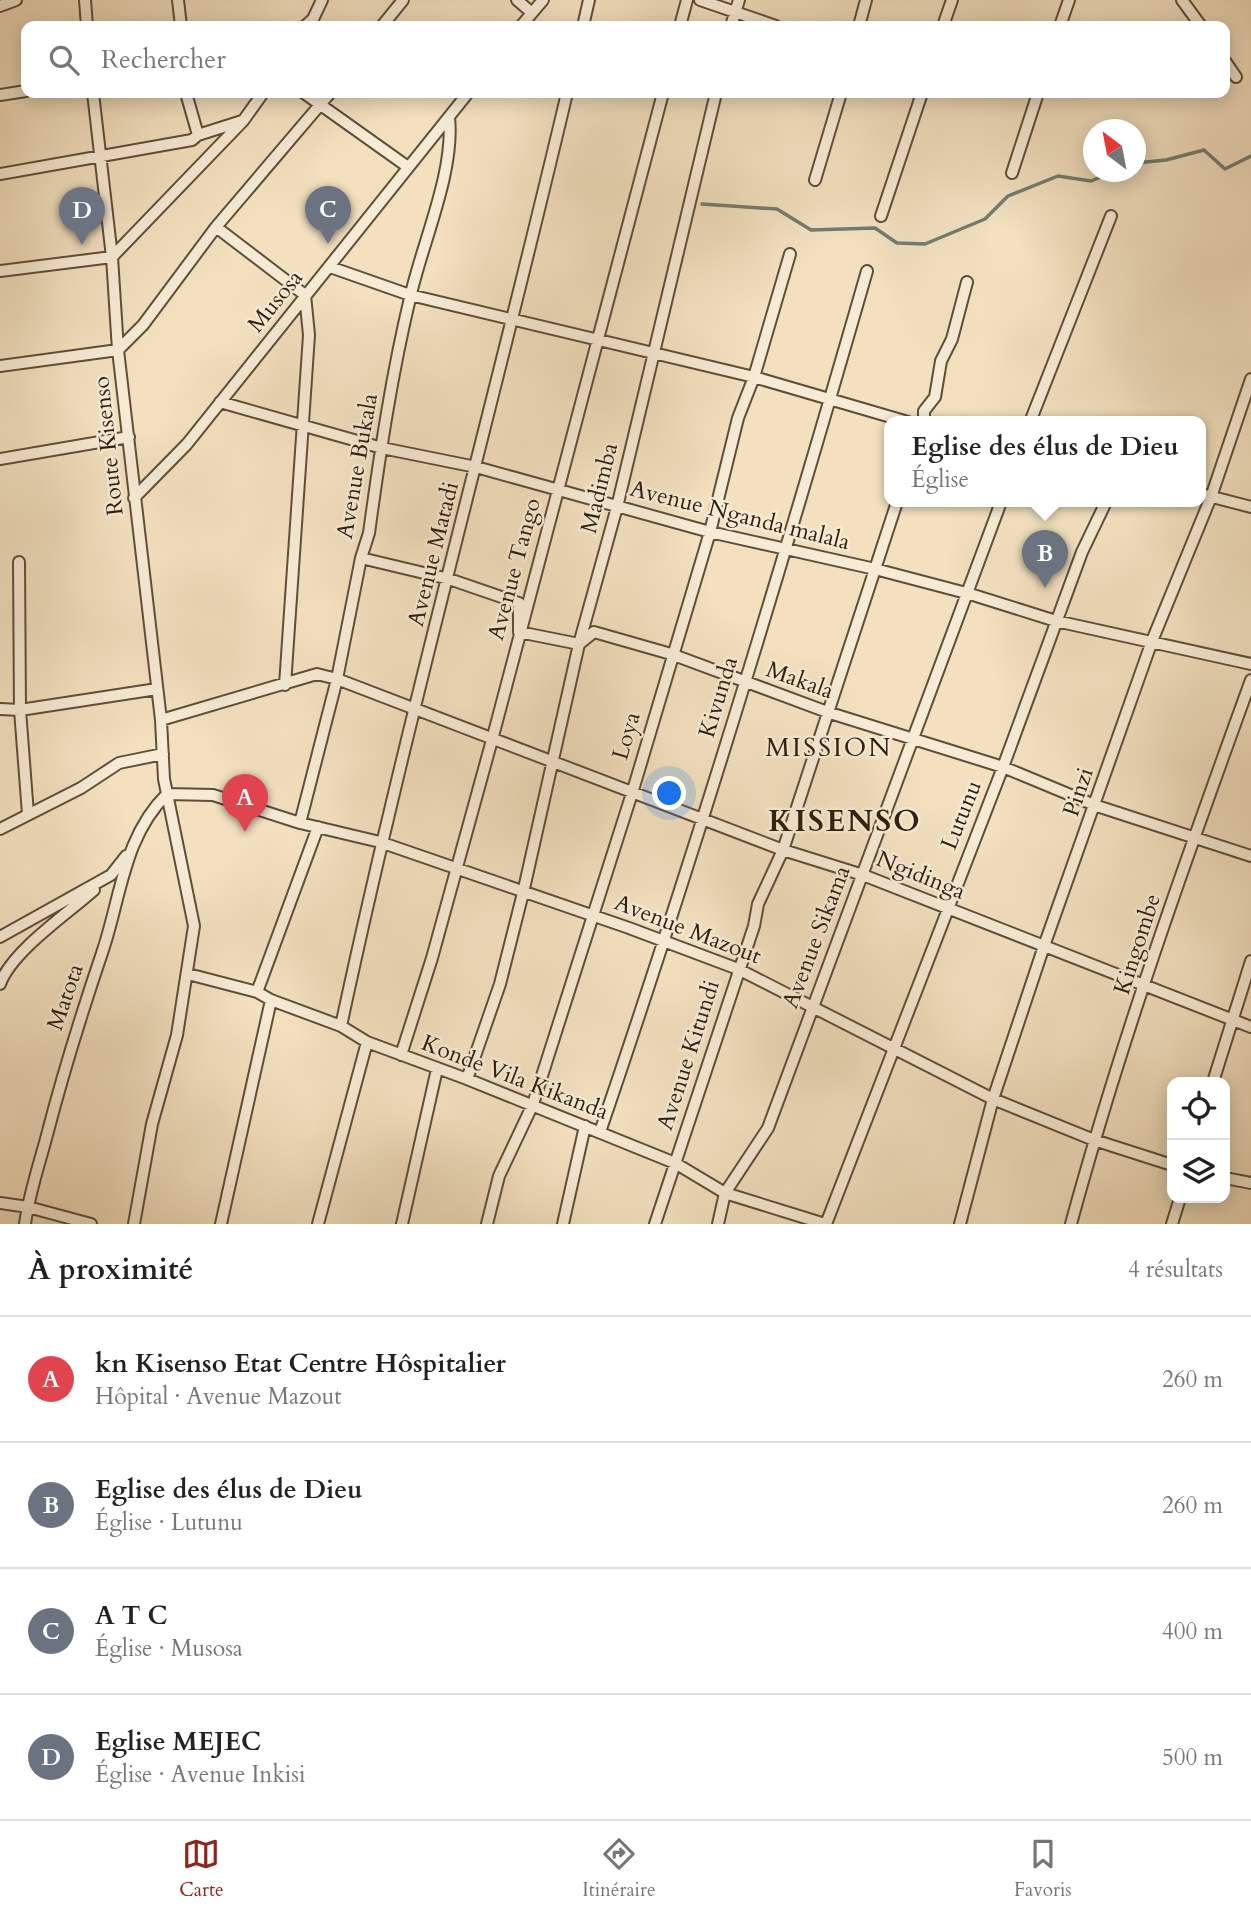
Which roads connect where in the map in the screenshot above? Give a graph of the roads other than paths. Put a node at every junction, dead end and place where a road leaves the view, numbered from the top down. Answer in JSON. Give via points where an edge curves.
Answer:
{"nodes":[{"id":1,"x":16,"y":0,"type":"edge"},
{"id":2,"x":85,"y":0,"type":"edge"},
{"id":3,"x":178,"y":0,"type":"edge"},
{"id":4,"x":322,"y":0,"type":"edge"},
{"id":5,"x":403,"y":0,"type":"edge"},
{"id":6,"x":517,"y":0,"type":"edge"},
{"id":7,"x":543,"y":0,"type":"edge"},
{"id":8,"x":589,"y":0,"type":"edge"},
{"id":9,"x":687,"y":0,"type":"edge"},
{"id":10,"x":700,"y":0,"type":"edge"},
{"id":11,"x":866,"y":0,"type":"edge"},
{"id":12,"x":952,"y":0,"type":"edge"},
{"id":13,"x":1069,"y":0,"type":"edge"},
{"id":14,"x":1182,"y":0,"type":"edge"},
{"id":15,"x":0,"y":5,"type":"edge"},
{"id":16,"x":737,"y":5,"type":"edge"},
{"id":17,"x":532,"y":13,"type":"junction"},
{"id":18,"x":87,"y":21,"type":"edge"},
{"id":19,"x":180,"y":21,"type":"edge"},
{"id":20,"x":311,"y":21,"type":"edge"},
{"id":21,"x":386,"y":21,"type":"edge"},
{"id":22,"x":526,"y":21,"type":"edge"},
{"id":23,"x":584,"y":21,"type":"edge"},
{"id":24,"x":681,"y":21,"type":"edge"},
{"id":25,"x":767,"y":21,"type":"edge"},
{"id":26,"x":860,"y":21,"type":"edge"},
{"id":27,"x":945,"y":21,"type":"edge"},
{"id":28,"x":1062,"y":21,"type":"edge"},
{"id":29,"x":1197,"y":21,"type":"edge"},
{"id":30,"x":1230,"y":68,"type":"edge"},
{"id":31,"x":1236,"y":77,"type":"dead end"},
{"id":32,"x":21,"y":92,"type":"edge"},
{"id":33,"x":0,"y":95,"type":"edge"},
{"id":34,"x":93,"y":98,"type":"edge"},
{"id":35,"x":187,"y":98,"type":"edge"},
{"id":36,"x":259,"y":98,"type":"edge"},
{"id":37,"x":311,"y":98,"type":"edge"},
{"id":38,"x":325,"y":98,"type":"edge"},
{"id":39,"x":464,"y":98,"type":"edge"},
{"id":40,"x":566,"y":98,"type":"edge"},
{"id":41,"x":662,"y":98,"type":"edge"},
{"id":42,"x":715,"y":98,"type":"edge"},
{"id":43,"x":840,"y":98,"type":"edge"},
{"id":44,"x":920,"y":98,"type":"edge"},
{"id":45,"x":1036,"y":98,"type":"edge"},
{"id":46,"x":320,"y":104,"type":"junction"},
{"id":47,"x":449,"y":117,"type":"junction"},
{"id":48,"x":243,"y":121,"type":"junction"},
{"id":49,"x":198,"y":135,"type":"junction"},
{"id":50,"x":99,"y":158,"type":"junction"},
{"id":51,"x":408,"y":167,"type":"junction"},
{"id":52,"x":1012,"y":173,"type":"dead end"},
{"id":53,"x":0,"y":174,"type":"edge"},
{"id":54,"x":815,"y":180,"type":"dead end"},
{"id":55,"x":881,"y":216,"type":"dead end"},
{"id":56,"x":1111,"y":216,"type":"dead end"},
{"id":57,"x":216,"y":227,"type":"junction"},
{"id":58,"x":790,"y":254,"type":"dead end"},
{"id":59,"x":112,"y":257,"type":"junction"},
{"id":60,"x":330,"y":267,"type":"junction"},
{"id":61,"x":0,"y":271,"type":"edge"},
{"id":62,"x":867,"y":271,"type":"dead end"},
{"id":63,"x":967,"y":282,"type":"dead end"},
{"id":64,"x":305,"y":295,"type":"junction"},
{"id":65,"x":410,"y":295,"type":"junction"},
{"id":66,"x":510,"y":318,"type":"junction"},
{"id":67,"x":599,"y":341,"type":"junction"},
{"id":68,"x":118,"y":350,"type":"junction"},
{"id":69,"x":652,"y":354,"type":"junction"},
{"id":70,"x":0,"y":366,"type":"edge"},
{"id":71,"x":754,"y":377,"type":"junction"},
{"id":72,"x":1251,"y":379,"type":"edge"},
{"id":73,"x":830,"y":401,"type":"junction"},
{"id":74,"x":220,"y":402,"type":"junction"},
{"id":75,"x":886,"y":416,"type":"edge"},
{"id":76,"x":924,"y":416,"type":"edge"},
{"id":77,"x":1032,"y":416,"type":"edge"},
{"id":78,"x":302,"y":425,"type":"junction"},
{"id":79,"x":129,"y":437,"type":"junction"},
{"id":80,"x":382,"y":448,"type":"junction"},
{"id":81,"x":0,"y":459,"type":"edge"},
{"id":82,"x":476,"y":467,"type":"junction"},
{"id":83,"x":557,"y":491,"type":"junction"},
{"id":84,"x":1206,"y":495,"type":"edge"},
{"id":85,"x":135,"y":498,"type":"junction"},
{"id":86,"x":617,"y":507,"type":"junction"},
{"id":87,"x":895,"y":507,"type":"edge"},
{"id":88,"x":999,"y":507,"type":"edge"},
{"id":89,"x":1104,"y":507,"type":"edge"},
{"id":90,"x":1202,"y":507,"type":"edge"},
{"id":91,"x":1251,"y":507,"type":"edge"},
{"id":92,"x":710,"y":531,"type":"junction"},
{"id":93,"x":786,"y":551,"type":"junction"},
{"id":94,"x":361,"y":558,"type":"junction"},
{"id":95,"x":19,"y":562,"type":"dead end"},
{"id":96,"x":875,"y":569,"type":"junction"},
{"id":97,"x":449,"y":579,"type":"junction"},
{"id":98,"x":970,"y":594,"type":"junction"},
{"id":99,"x":1056,"y":621,"type":"junction"},
{"id":100,"x":519,"y":632,"type":"junction"},
{"id":101,"x":1152,"y":641,"type":"junction"},
{"id":102,"x":579,"y":644,"type":"junction"},
{"id":103,"x":671,"y":654,"type":"junction"},
{"id":104,"x":1251,"y":664,"type":"edge"},
{"id":105,"x":337,"y":679,"type":"junction"},
{"id":106,"x":1251,"y":680,"type":"edge"},
{"id":107,"x":744,"y":682,"type":"junction"},
{"id":108,"x":285,"y":685,"type":"junction"},
{"id":109,"x":157,"y":689,"type":"junction"},
{"id":110,"x":0,"y":709,"type":"edge"},
{"id":111,"x":417,"y":709,"type":"junction"},
{"id":112,"x":20,"y":710,"type":"junction"},
{"id":113,"x":830,"y":713,"type":"junction"},
{"id":114,"x":161,"y":720,"type":"junction"},
{"id":115,"x":492,"y":740,"type":"junction"},
{"id":116,"x":913,"y":740,"type":"junction"},
{"id":117,"x":163,"y":754,"type":"junction"},
{"id":118,"x":555,"y":760,"type":"junction"},
{"id":119,"x":1003,"y":767,"type":"junction"},
{"id":120,"x":633,"y":790,"type":"junction"},
{"id":121,"x":167,"y":794,"type":"junction"},
{"id":122,"x":1097,"y":806,"type":"junction"},
{"id":123,"x":28,"y":814,"type":"junction"},
{"id":124,"x":703,"y":818,"type":"junction"},
{"id":125,"x":300,"y":823,"type":"junction"},
{"id":126,"x":318,"y":827,"type":"junction"},
{"id":127,"x":0,"y":829,"type":"edge"},
{"id":128,"x":1195,"y":836,"type":"junction"},
{"id":129,"x":380,"y":842,"type":"junction"},
{"id":130,"x":131,"y":848,"type":"junction"},
{"id":131,"x":783,"y":850,"type":"junction"},
{"id":132,"x":1251,"y":856,"type":"edge"},
{"id":133,"x":455,"y":870,"type":"junction"},
{"id":134,"x":111,"y":875,"type":"junction"},
{"id":135,"x":863,"y":875,"type":"junction"},
{"id":136,"x":523,"y":893,"type":"junction"},
{"id":137,"x":946,"y":908,"type":"junction"},
{"id":138,"x":594,"y":916,"type":"junction"},
{"id":139,"x":0,"y":937,"type":"edge"},
{"id":140,"x":665,"y":942,"type":"junction"},
{"id":141,"x":1044,"y":946,"type":"junction"},
{"id":142,"x":1251,"y":961,"type":"edge"},
{"id":143,"x":738,"y":969,"type":"junction"},
{"id":144,"x":188,"y":974,"type":"junction"},
{"id":145,"x":0,"y":984,"type":"edge"},
{"id":146,"x":1146,"y":986,"type":"junction"},
{"id":147,"x":257,"y":992,"type":"junction"},
{"id":148,"x":271,"y":1000,"type":"junction"},
{"id":149,"x":811,"y":1007,"type":"junction"},
{"id":150,"x":1231,"y":1022,"type":"junction"},
{"id":151,"x":341,"y":1026,"type":"junction"},
{"id":152,"x":1251,"y":1027,"type":"edge"},
{"id":153,"x":367,"y":1042,"type":"junction"},
{"id":154,"x":892,"y":1047,"type":"junction"},
{"id":155,"x":401,"y":1055,"type":"junction"},
{"id":156,"x":437,"y":1069,"type":"junction"},
{"id":157,"x":1214,"y":1077,"type":"edge"},
{"id":158,"x":467,"y":1079,"type":"junction"},
{"id":159,"x":993,"y":1099,"type":"junction"},
{"id":160,"x":533,"y":1104,"type":"junction"},
{"id":161,"x":585,"y":1126,"type":"junction"},
{"id":162,"x":600,"y":1132,"type":"junction"},
{"id":163,"x":1094,"y":1140,"type":"junction"},
{"id":164,"x":675,"y":1163,"type":"junction"},
{"id":165,"x":1167,"y":1163,"type":"edge"},
{"id":166,"x":1230,"y":1179,"type":"edge"},
{"id":167,"x":1251,"y":1184,"type":"edge"},
{"id":168,"x":725,"y":1193,"type":"junction"},
{"id":169,"x":0,"y":1203,"type":"edge"},
{"id":170,"x":1178,"y":1203,"type":"edge"},
{"id":171,"x":27,"y":1207,"type":"junction"},
{"id":172,"x":793,"y":1219,"type":"edge"},
{"id":173,"x":25,"y":1224,"type":"edge"},
{"id":174,"x":91,"y":1224,"type":"edge"},
{"id":175,"x":134,"y":1224,"type":"edge"},
{"id":176,"x":221,"y":1224,"type":"edge"},
{"id":177,"x":318,"y":1224,"type":"edge"},
{"id":178,"x":402,"y":1224,"type":"edge"},
{"id":179,"x":487,"y":1224,"type":"edge"},
{"id":180,"x":563,"y":1224,"type":"edge"},
{"id":181,"x":654,"y":1224,"type":"edge"},
{"id":182,"x":718,"y":1224,"type":"edge"},
{"id":183,"x":826,"y":1224,"type":"edge"},
{"id":184,"x":960,"y":1224,"type":"edge"},
{"id":185,"x":1071,"y":1224,"type":"edge"},
{"id":186,"x":1172,"y":1224,"type":"edge"}],
"edges":[{"from":1,"to":15,"type":"street"},
{"from":2,"to":18,"type":"street"},
{"from":3,"to":19,"type":"street"},
{"from":4,"to":20,"type":"street"},
{"from":5,"to":21,"type":"street"},
{"from":6,"to":17,"type":"street"},
{"from":7,"to":17,"type":"street"},
{"from":8,"to":23,"type":"street"},
{"from":9,"to":24,"type":"street"},
{"from":10,"to":16,"type":"street"},
{"from":11,"to":26,"type":"street"},
{"from":12,"to":27,"type":"street"},
{"from":13,"to":28,"type":"street"},
{"from":14,"to":29,"type":"street"},
{"from":16,"to":25,"type":"street"},
{"from":17,"to":22,"type":"street"},
{"from":30,"to":31,"type":"street"},
{"from":32,"to":33,"type":"street"},
{"from":34,"to":50,"type":"street","name":"Route Kisenso"},
{"from":35,"to":49,"type":"street"},
{"from":36,"to":48,"type":"street"},
{"from":37,"to":46,"type":"street"},
{"from":38,"to":46,"type":"street"},
{"from":39,"to":47,"type":"street","name":"Musosa"},
{"from":40,"to":66,"type":"street","name":"Avenue Matadi"},
{"from":41,"to":67,"type":"street","name":"Avenue Tango"},
{"from":42,"to":69,"type":"street","name":"Madimba"},
{"from":43,"to":54,"type":"street"},
{"from":44,"to":55,"type":"street"},
{"from":45,"to":52,"type":"street"},
{"from":46,"to":51,"type":"street"},
{"from":46,"to":57,"type":"street"},
{"from":47,"to":51,"type":"street","name":"Musosa"},
{"from":47,"to":65,"type":"street","name":"Avenue Bukala","via":[[444,174]]},
{"from":48,"to":49,"type":"street"},
{"from":48,"to":59,"type":"street"},
{"from":49,"to":50,"type":"street","via":[[192,141]]},
{"from":50,"to":53,"type":"street"},
{"from":50,"to":59,"type":"street","name":"Route Kisenso"},
{"from":51,"to":60,"type":"street","name":"Musosa"},
{"from":56,"to":77,"type":"street"},
{"from":57,"to":64,"type":"street"},
{"from":57,"to":68,"type":"street","via":[[143,325]]},
{"from":58,"to":71,"type":"street","name":"Loya"},
{"from":59,"to":61,"type":"street"},
{"from":59,"to":68,"type":"street","name":"Route Kisenso"},
{"from":60,"to":64,"type":"street","name":"Musosa"},
{"from":60,"to":65,"type":"street"},
{"from":62,"to":73,"type":"street","name":"Kivunda"},
{"from":63,"to":76,"type":"street","via":[[935,397]]},
{"from":64,"to":74,"type":"street","name":"Musosa"},
{"from":64,"to":78,"type":"street","via":[[309,335]]},
{"from":65,"to":66,"type":"street"},
{"from":65,"to":80,"type":"street","name":"Avenue Bukala"},
{"from":66,"to":67,"type":"street"},
{"from":66,"to":82,"type":"street","name":"Avenue Matadi"},
{"from":67,"to":69,"type":"street"},
{"from":67,"to":83,"type":"street","name":"Avenue Tango"},
{"from":68,"to":70,"type":"street"},
{"from":68,"to":79,"type":"street","name":"Route Kisenso"},
{"from":69,"to":71,"type":"street"},
{"from":69,"to":86,"type":"street","name":"Madimba"},
{"from":71,"to":73,"type":"street"},
{"from":71,"to":92,"type":"street","name":"Loya","via":[[738,418]]},
{"from":72,"to":84,"type":"street","name":"Pinzi"},
{"from":73,"to":75,"type":"street"},
{"from":73,"to":93,"type":"street","name":"Kivunda"},
{"from":74,"to":78,"type":"street","name":"Avenue Nganda malala"},
{"from":74,"to":85,"type":"street","name":"Musosa"},
{"from":78,"to":80,"type":"street","name":"Avenue Nganda malala"},
{"from":78,"to":108,"type":"street"},
{"from":79,"to":81,"type":"street"},
{"from":79,"to":85,"type":"street","name":"Route Kisenso"},
{"from":80,"to":82,"type":"street","name":"Avenue Nganda malala"},
{"from":80,"to":94,"type":"street","name":"Avenue Bukala"},
{"from":82,"to":83,"type":"street","name":"Avenue Nganda malala"},
{"from":82,"to":97,"type":"street","name":"Avenue Matadi"},
{"from":83,"to":86,"type":"street","name":"Avenue Nganda malala"},
{"from":83,"to":100,"type":"street","name":"Avenue Tango"},
{"from":84,"to":91,"type":"street"},
{"from":85,"to":109,"type":"street","name":"Route Kisenso"},
{"from":86,"to":92,"type":"street","name":"Avenue Nganda malala"},
{"from":86,"to":102,"type":"street","name":"Madimba"},
{"from":87,"to":96,"type":"street","name":"Avenue Kitundi"},
{"from":88,"to":98,"type":"street","name":"Avenue Sikama"},
{"from":89,"to":99,"type":"street","name":"Lutunu"},
{"from":90,"to":101,"type":"street","name":"Pinzi"},
{"from":92,"to":93,"type":"street","name":"Avenue Nganda malala"},
{"from":92,"to":103,"type":"street","name":"Loya"},
{"from":93,"to":96,"type":"street","name":"Avenue Nganda malala"},
{"from":93,"to":107,"type":"street","name":"Kivunda"},
{"from":94,"to":97,"type":"street"},
{"from":94,"to":105,"type":"street","name":"Avenue Bukala"},
{"from":95,"to":112,"type":"street"},
{"from":96,"to":98,"type":"street","name":"Avenue Nganda malala"},
{"from":96,"to":113,"type":"street","name":"Avenue Kitundi"},
{"from":97,"to":100,"type":"street","via":[[519,603]]},
{"from":97,"to":111,"type":"street","name":"Avenue Matadi"},
{"from":98,"to":99,"type":"street","name":"Avenue Nganda malala"},
{"from":98,"to":116,"type":"street","name":"Avenue Sikama"},
{"from":99,"to":101,"type":"street","name":"Avenue Nganda malala"},
{"from":99,"to":119,"type":"street","name":"Lutunu"},
{"from":100,"to":102,"type":"street","name":"Makala"},
{"from":100,"to":115,"type":"street","name":"Avenue Tango"},
{"from":101,"to":104,"type":"street","name":"Avenue Nganda malala"},
{"from":101,"to":122,"type":"street","name":"Pinzi"},
{"from":102,"to":103,"type":"street","name":"Makala","via":[[594,632]]},
{"from":102,"to":118,"type":"street","name":"Madimba"},
{"from":103,"to":107,"type":"street","name":"Makala"},
{"from":103,"to":120,"type":"street","name":"Loya"},
{"from":105,"to":108,"type":"street","via":[[317,674]]},
{"from":105,"to":111,"type":"street","name":"Ngidinga"},
{"from":105,"to":125,"type":"street","name":"Avenue Bukala"},
{"from":106,"to":128,"type":"street","name":"Kingombe"},
{"from":107,"to":113,"type":"street","name":"Makala"},
{"from":107,"to":124,"type":"street","name":"Kivunda"},
{"from":108,"to":114,"type":"street"},
{"from":109,"to":112,"type":"street"},
{"from":109,"to":114,"type":"street","name":"Route Kisenso"},
{"from":110,"to":112,"type":"street"},
{"from":111,"to":115,"type":"street","name":"Ngidinga"},
{"from":111,"to":129,"type":"street","name":"Avenue Matadi"},
{"from":112,"to":123,"type":"street"},
{"from":113,"to":116,"type":"street","name":"Makala"},
{"from":113,"to":131,"type":"street","name":"Avenue Kitundi"},
{"from":114,"to":117,"type":"street","name":"Route Kisenso"},
{"from":115,"to":118,"type":"street","name":"Ngidinga"},
{"from":115,"to":133,"type":"street","name":"Avenue Tango"},
{"from":116,"to":119,"type":"street","name":"Makala"},
{"from":116,"to":135,"type":"street","name":"Avenue Sikama"},
{"from":117,"to":121,"type":"street","name":"Route Kisenso"},
{"from":117,"to":123,"type":"street","via":[[118,764]]},
{"from":118,"to":120,"type":"street","name":"Ngidinga"},
{"from":118,"to":136,"type":"street","name":"Madimba"},
{"from":119,"to":122,"type":"street","name":"Makala"},
{"from":119,"to":137,"type":"street","name":"Lutunu"},
{"from":120,"to":124,"type":"street","name":"Ngidinga"},
{"from":120,"to":138,"type":"street","name":"Loya"},
{"from":121,"to":125,"type":"street","name":"Avenue Mazout","via":[[213,795]]},
{"from":121,"to":130,"type":"street","name":"Matota","via":[[156,804]]},
{"from":121,"to":144,"type":"street","name":"Route Kisenso","via":[[194,926]]},
{"from":122,"to":128,"type":"street","name":"Makala"},
{"from":122,"to":141,"type":"street","name":"Pinzi"},
{"from":123,"to":127,"type":"street"},
{"from":124,"to":131,"type":"street","name":"Ngidinga"},
{"from":124,"to":140,"type":"street","name":"Kivunda"},
{"from":125,"to":126,"type":"street","name":"Avenue Mazout"},
{"from":126,"to":129,"type":"street","name":"Avenue Mazout"},
{"from":126,"to":147,"type":"street"},
{"from":128,"to":132,"type":"street","name":"Makala"},
{"from":128,"to":146,"type":"street","name":"Kingombe"},
{"from":129,"to":133,"type":"street","name":"Avenue Mazout"},
{"from":129,"to":151,"type":"street","name":"Avenue Matadi"},
{"from":130,"to":134,"type":"street"},
{"from":130,"to":171,"type":"street","name":"Matota"},
{"from":131,"to":135,"type":"street","name":"Ngidinga"},
{"from":131,"to":143,"type":"street","name":"Avenue Kitundi","via":[[758,904]]},
{"from":133,"to":136,"type":"street","name":"Avenue Mazout"},
{"from":133,"to":155,"type":"street","name":"Avenue Tango"},
{"from":134,"to":139,"type":"street"},
{"from":134,"to":145,"type":"street","via":[[29,948]]},
{"from":135,"to":137,"type":"street","name":"Ngidinga"},
{"from":135,"to":149,"type":"street","name":"Avenue Sikama"},
{"from":136,"to":138,"type":"street","name":"Avenue Mazout"},
{"from":136,"to":158,"type":"street","name":"Madimba","via":[[500,984]]},
{"from":137,"to":141,"type":"street","name":"Ngidinga"},
{"from":137,"to":154,"type":"street","name":"Lutunu"},
{"from":138,"to":140,"type":"street","name":"Avenue Mazout"},
{"from":138,"to":160,"type":"street","name":"Loya"},
{"from":140,"to":143,"type":"street","name":"Avenue Mazout"},
{"from":140,"to":162,"type":"street","name":"Kivunda"},
{"from":141,"to":146,"type":"street","name":"Ngidinga"},
{"from":141,"to":159,"type":"street","name":"Pinzi"},
{"from":142,"to":150,"type":"street"},
{"from":143,"to":149,"type":"street","name":"Avenue Mazout"},
{"from":143,"to":164,"type":"street","name":"Avenue Kitundi"},
{"from":144,"to":147,"type":"street","name":"Konde Vila Kikanda"},
{"from":144,"to":175,"type":"street","name":"Route Kisenso","via":[[177,1035],[152,1124]]},
{"from":146,"to":150,"type":"street","name":"Ngidinga"},
{"from":146,"to":163,"type":"street","name":"Kingombe"},
{"from":147,"to":148,"type":"street","name":"Konde Vila Kikanda"},
{"from":148,"to":151,"type":"street","name":"Konde Vila Kikanda"},
{"from":148,"to":176,"type":"street"},
{"from":149,"to":154,"type":"street","name":"Avenue Mazout"},
{"from":149,"to":168,"type":"street","name":"Avenue Sikama","via":[[768,1128]]},
{"from":150,"to":152,"type":"street","name":"Ngidinga"},
{"from":150,"to":157,"type":"street"},
{"from":151,"to":153,"type":"street","name":"Konde Vila Kikanda"},
{"from":153,"to":155,"type":"street","name":"Konde Vila Kikanda"},
{"from":153,"to":177,"type":"street"},
{"from":154,"to":159,"type":"street","name":"Avenue Mazout"},
{"from":154,"to":183,"type":"street","name":"Lutunu"},
{"from":155,"to":156,"type":"street","name":"Konde Vila Kikanda"},
{"from":156,"to":158,"type":"street","name":"Konde Vila Kikanda"},
{"from":156,"to":178,"type":"street"},
{"from":158,"to":160,"type":"street","name":"Konde Vila Kikanda"},
{"from":159,"to":163,"type":"street","name":"Avenue Mazout"},
{"from":159,"to":184,"type":"street","name":"Pinzi"},
{"from":160,"to":161,"type":"street","name":"Konde Vila Kikanda"},
{"from":160,"to":179,"type":"street","name":"Loya","via":[[499,1176]]},
{"from":161,"to":162,"type":"street","name":"Konde Vila Kikanda"},
{"from":161,"to":180,"type":"street"},
{"from":162,"to":164,"type":"street","name":"Konde Vila Kikanda"},
{"from":163,"to":165,"type":"street","name":"Avenue Mazout"},
{"from":163,"to":185,"type":"street","name":"Kingombe"},
{"from":164,"to":168,"type":"street","name":"Konde Vila Kikanda"},
{"from":164,"to":181,"type":"street","name":"Avenue Kitundi"},
{"from":166,"to":167,"type":"street"},
{"from":168,"to":172,"type":"street","name":"Konde Vila Kikanda"},
{"from":168,"to":182,"type":"street","name":"Avenue Sikama"},
{"from":169,"to":171,"type":"street"},
{"from":170,"to":186,"type":"street"},
{"from":171,"to":173,"type":"street","name":"Matota"},
{"from":171,"to":174,"type":"street"},
{"from":172,"to":183,"type":"street","name":"Konde Vila Kikanda"}]}
